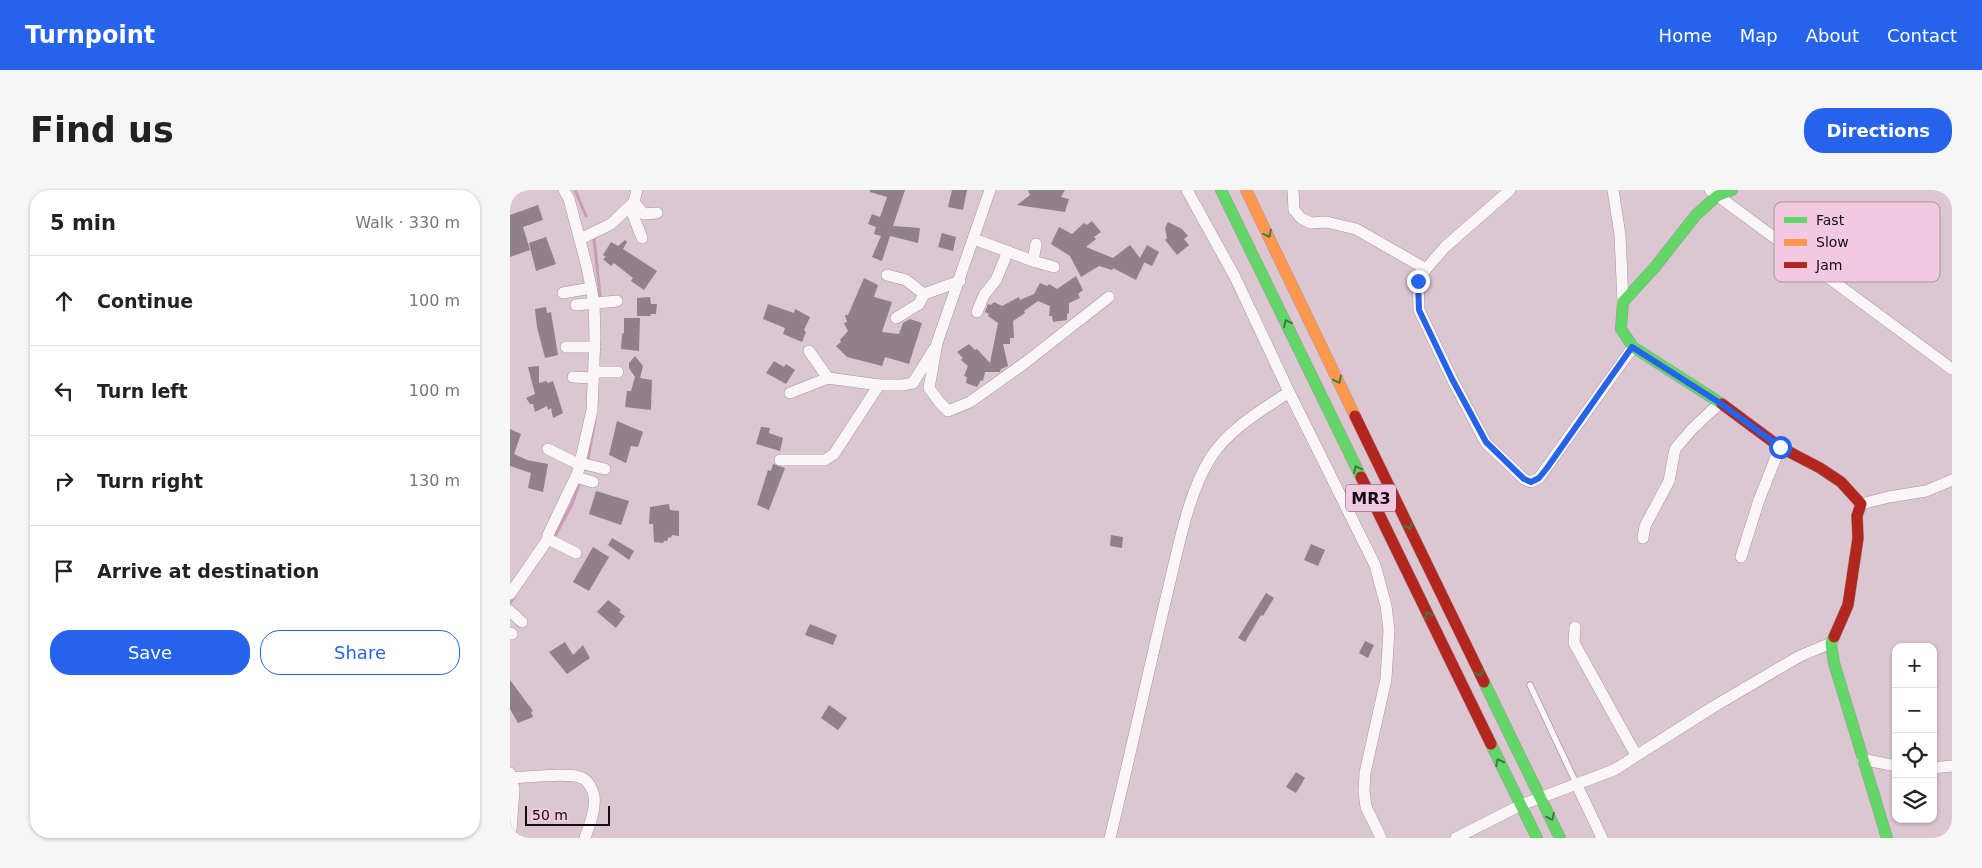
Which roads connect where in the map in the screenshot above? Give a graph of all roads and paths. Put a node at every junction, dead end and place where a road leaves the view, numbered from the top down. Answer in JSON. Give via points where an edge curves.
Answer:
{"nodes":[{"id":1,"x":564,"y":190,"type":"edge"},
{"id":2,"x":637,"y":190,"type":"edge"},
{"id":3,"x":989,"y":190,"type":"edge"},
{"id":4,"x":1187,"y":190,"type":"edge"},
{"id":5,"x":1222,"y":190,"type":"edge"},
{"id":6,"x":1246,"y":190,"type":"edge"},
{"id":7,"x":1293,"y":190,"type":"edge"},
{"id":8,"x":1510,"y":190,"type":"edge"},
{"id":9,"x":1613,"y":190,"type":"edge"},
{"id":10,"x":1732,"y":190,"type":"edge"},
{"id":11,"x":1713,"y":193,"type":"edge"},
{"id":12,"x":632,"y":204,"type":"junction"},
{"id":13,"x":657,"y":213,"type":"dead end"},
{"id":14,"x":642,"y":238,"type":"dead end"},
{"id":15,"x":1774,"y":238,"type":"edge"},
{"id":16,"x":580,"y":239,"type":"junction"},
{"id":17,"x":974,"y":239,"type":"junction"},
{"id":18,"x":1036,"y":244,"type":"dead end"},
{"id":19,"x":1008,"y":251,"type":"junction"},
{"id":20,"x":1033,"y":261,"type":"junction"},
{"id":21,"x":1054,"y":267,"type":"dead end"},
{"id":22,"x":1426,"y":269,"type":"junction"},
{"id":23,"x":887,"y":275,"type":"dead end"},
{"id":24,"x":960,"y":281,"type":"junction"},
{"id":25,"x":1835,"y":282,"type":"edge"},
{"id":26,"x":591,"y":288,"type":"junction"},
{"id":27,"x":563,"y":294,"type":"dead end"},
{"id":28,"x":924,"y":294,"type":"junction"},
{"id":29,"x":1109,"y":297,"type":"dead end"},
{"id":30,"x":617,"y":302,"type":"dead end"},
{"id":31,"x":1624,"y":302,"type":"junction"},
{"id":32,"x":594,"y":303,"type":"junction"},
{"id":33,"x":576,"y":305,"type":"dead end"},
{"id":34,"x":977,"y":312,"type":"dead end"},
{"id":35,"x":896,"y":318,"type":"dead end"},
{"id":36,"x":937,"y":343,"type":"junction"},
{"id":37,"x":566,"y":347,"type":"dead end"},
{"id":38,"x":595,"y":347,"type":"junction"},
{"id":39,"x":1632,"y":347,"type":"junction"},
{"id":40,"x":809,"y":351,"type":"dead end"},
{"id":41,"x":1952,"y":368,"type":"edge"},
{"id":42,"x":618,"y":372,"type":"dead end"},
{"id":43,"x":594,"y":375,"type":"junction"},
{"id":44,"x":573,"y":377,"type":"dead end"},
{"id":45,"x":828,"y":378,"type":"junction"},
{"id":46,"x":879,"y":385,"type":"junction"},
{"id":47,"x":1289,"y":392,"type":"junction"},
{"id":48,"x":790,"y":393,"type":"dead end"},
{"id":49,"x":1720,"y":403,"type":"junction"},
{"id":50,"x":1780,"y":447,"type":"junction"},
{"id":51,"x":548,"y":449,"type":"dead end"},
{"id":52,"x":780,"y":460,"type":"dead end"},
{"id":53,"x":580,"y":464,"type":"junction"},
{"id":54,"x":604,"y":470,"type":"dead end"},
{"id":55,"x":576,"y":477,"type":"junction"},
{"id":56,"x":1952,"y":480,"type":"edge"},
{"id":57,"x":593,"y":482,"type":"dead end"},
{"id":58,"x":1860,"y":504,"type":"junction"},
{"id":59,"x":1643,"y":538,"type":"dead end"},
{"id":60,"x":548,"y":539,"type":"junction"},
{"id":61,"x":576,"y":553,"type":"dead end"},
{"id":62,"x":1741,"y":557,"type":"dead end"},
{"id":63,"x":510,"y":594,"type":"edge"},
{"id":64,"x":510,"y":611,"type":"edge"},
{"id":65,"x":522,"y":622,"type":"dead end"},
{"id":66,"x":1574,"y":627,"type":"dead end"},
{"id":67,"x":1831,"y":643,"type":"junction"},
{"id":68,"x":1530,"y":685,"type":"dead end"},
{"id":69,"x":1636,"y":755,"type":"junction"},
{"id":70,"x":1862,"y":759,"type":"junction"},
{"id":71,"x":1892,"y":765,"type":"edge"},
{"id":72,"x":1952,"y":766,"type":"edge"},
{"id":73,"x":1937,"y":768,"type":"edge"},
{"id":74,"x":511,"y":775,"type":"edge"},
{"id":75,"x":1576,"y":783,"type":"junction"},
{"id":76,"x":1542,"y":797,"type":"junction"},
{"id":77,"x":1521,"y":805,"type":"junction"},
{"id":78,"x":511,"y":830,"type":"edge"},
{"id":79,"x":585,"y":838,"type":"edge"},
{"id":80,"x":1110,"y":838,"type":"edge"},
{"id":81,"x":1381,"y":838,"type":"edge"},
{"id":82,"x":1456,"y":838,"type":"edge"},
{"id":83,"x":1537,"y":838,"type":"edge"},
{"id":84,"x":1560,"y":838,"type":"edge"},
{"id":85,"x":1602,"y":838,"type":"edge"},
{"id":86,"x":1887,"y":838,"type":"edge"}],
"edges":[{"from":1,"to":16,"type":"street"},
{"from":2,"to":12,"type":"street"},
{"from":3,"to":17,"type":"street"},
{"from":4,"to":47,"type":"street","via":[[1234,277]]},
{"from":77,"to":5,"type":"main road","number":"MR3","one_way":true},
{"from":6,"to":76,"type":"main road","number":"MR3","one_way":true},
{"from":7,"to":22,"type":"street","via":[[1294,210],[1301,218],[1311,223],[1326,222],[1356,229]]},
{"from":8,"to":22,"type":"street","via":[[1445,247]]},
{"from":9,"to":31,"type":"street","via":[[1620,235]]},
{"from":10,"to":11,"type":"main road"},
{"from":11,"to":15,"type":"street"},
{"from":11,"to":31,"type":"main road","via":[[1656,267]]},
{"from":12,"to":13,"type":"street","via":[[644,214]]},
{"from":12,"to":14,"type":"street"},
{"from":12,"to":16,"type":"street","via":[[611,224]]},
{"from":16,"to":26,"type":"street"},
{"from":17,"to":19,"type":"street"},
{"from":17,"to":24,"type":"street"},
{"from":18,"to":20,"type":"street"},
{"from":19,"to":20,"type":"street"},
{"from":19,"to":34,"type":"street"},
{"from":20,"to":21,"type":"street"},
{"from":22,"to":39,"type":"street","via":[[1418,281],[1419,310],[1452,379],[1486,442],[1531,482],[1547,468]]},
{"from":23,"to":28,"type":"street","via":[[906,280]]},
{"from":24,"to":28,"type":"street"},
{"from":24,"to":36,"type":"street"},
{"from":25,"to":41,"type":"street"},
{"from":26,"to":27,"type":"street"},
{"from":26,"to":32,"type":"street"},
{"from":28,"to":35,"type":"street","via":[[919,304]]},
{"from":29,"to":36,"type":"street","via":[[970,402],[948,411],[929,388]]},
{"from":30,"to":32,"type":"street"},
{"from":31,"to":39,"type":"main road","via":[[1621,330]]},
{"from":32,"to":33,"type":"street"},
{"from":32,"to":38,"type":"street"},
{"from":36,"to":46,"type":"street","via":[[913,383]]},
{"from":37,"to":38,"type":"street"},
{"from":38,"to":43,"type":"street"},
{"from":39,"to":49,"type":"main road"},
{"from":40,"to":45,"type":"street"},
{"from":42,"to":43,"type":"street"},
{"from":43,"to":44,"type":"street"},
{"from":43,"to":53,"type":"street","via":[[592,410]]},
{"from":45,"to":46,"type":"street"},
{"from":45,"to":48,"type":"street"},
{"from":46,"to":52,"type":"street","via":[[834,454],[825,460]]},
{"from":47,"to":80,"type":"street","via":[[1223,440],[1210,458],[1194,493]]},
{"from":47,"to":81,"type":"street","via":[[1374,565],[1386,606],[1389,630],[1386,679],[1364,791],[1366,807]]},
{"from":49,"to":50,"type":"main road"},
{"from":49,"to":59,"type":"street","via":[[1675,449],[1669,481],[1645,526]]},
{"from":50,"to":58,"type":"main road","via":[[1841,482]]},
{"from":50,"to":62,"type":"street"},
{"from":51,"to":53,"type":"street"},
{"from":53,"to":54,"type":"street"},
{"from":53,"to":55,"type":"street"},
{"from":55,"to":57,"type":"street"},
{"from":55,"to":60,"type":"street"},
{"from":56,"to":58,"type":"street","via":[[1926,491]]},
{"from":58,"to":67,"type":"main road","via":[[1848,605]]},
{"from":60,"to":61,"type":"street"},
{"from":60,"to":63,"type":"street"},
{"from":64,"to":65,"type":"street"},
{"from":66,"to":69,"type":"street","via":[[1574,643]]},
{"from":67,"to":69,"type":"street","via":[[1800,656]]},
{"from":67,"to":70,"type":"main road"},
{"from":68,"to":75,"type":"lane"},
{"from":69,"to":75,"type":"street","via":[[1614,770]]},
{"from":70,"to":71,"type":"street"},
{"from":70,"to":86,"type":"main road"},
{"from":72,"to":73,"type":"street"},
{"from":74,"to":78,"type":"street","via":[[514,789]]},
{"from":74,"to":79,"type":"street","via":[[564,776],[582,778],[589,783],[594,797]]},
{"from":75,"to":76,"type":"street"},
{"from":75,"to":85,"type":"street"},
{"from":76,"to":77,"type":"street"},
{"from":76,"to":84,"type":"main road","number":"MR3","one_way":true},
{"from":77,"to":82,"type":"street"},
{"from":77,"to":83,"type":"main road","number":"MR3"}]}
